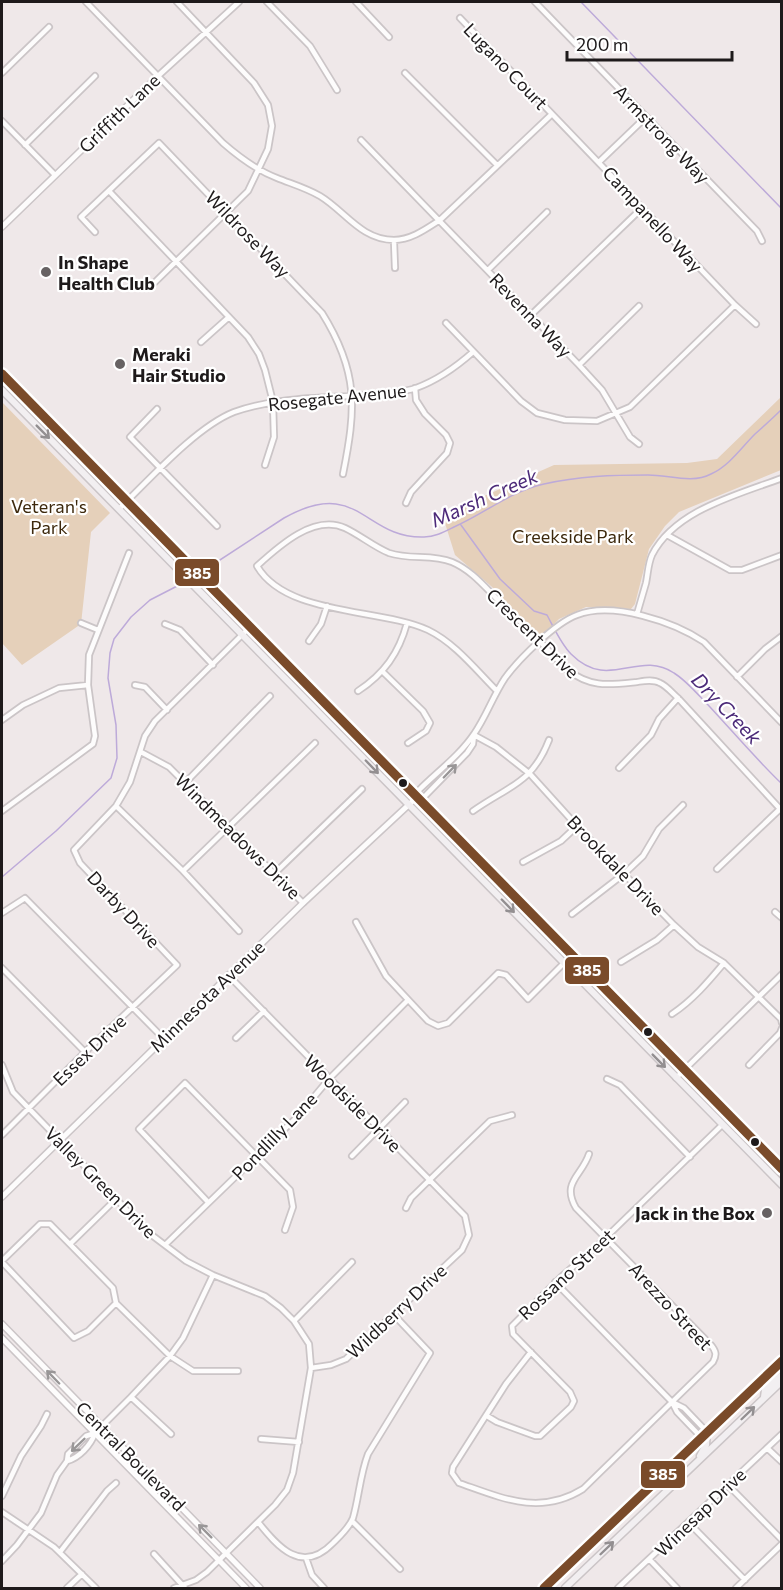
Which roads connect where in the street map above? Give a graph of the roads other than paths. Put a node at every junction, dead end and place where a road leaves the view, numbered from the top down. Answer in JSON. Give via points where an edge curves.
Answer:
{"nodes":[{"id":1,"x":86,"y":2,"type":"edge"},
{"id":2,"x":177,"y":2,"type":"edge"},
{"id":3,"x":239,"y":2,"type":"edge"},
{"id":4,"x":267,"y":2,"type":"edge"},
{"id":5,"x":356,"y":2,"type":"edge"},
{"id":6,"x":535,"y":2,"type":"edge"},
{"id":7,"x":460,"y":18,"type":"dead end"},
{"id":8,"x":49,"y":27,"type":"dead end"},
{"id":9,"x":207,"y":32,"type":"junction"},
{"id":10,"x":389,"y":37,"type":"dead end"},
{"id":11,"x":2,"y":73,"type":"edge"},
{"id":12,"x":405,"y":73,"type":"dead end"},
{"id":13,"x":95,"y":76,"type":"dead end"},
{"id":14,"x":158,"y":76,"type":"junction"},
{"id":15,"x":337,"y":90,"type":"dead end"},
{"id":16,"x":552,"y":114,"type":"junction"},
{"id":17,"x":646,"y":117,"type":"junction"},
{"id":18,"x":2,"y":121,"type":"edge"},
{"id":19,"x":361,"y":140,"type":"dead end"},
{"id":20,"x":26,"y":146,"type":"junction"},
{"id":21,"x":599,"y":162,"type":"junction"},
{"id":22,"x":497,"y":165,"type":"junction"},
{"id":23,"x":259,"y":170,"type":"junction"},
{"id":24,"x":55,"y":176,"type":"junction"},
{"id":25,"x":109,"y":191,"type":"junction"},
{"id":26,"x":642,"y":208,"type":"junction"},
{"id":27,"x":228,"y":213,"type":"junction"},
{"id":28,"x":547,"y":213,"type":"dead end"},
{"id":29,"x":440,"y":220,"type":"junction"},
{"id":30,"x":2,"y":227,"type":"edge"},
{"id":31,"x":95,"y":232,"type":"dead end"},
{"id":32,"x":394,"y":241,"type":"junction"},
{"id":33,"x":762,"y":241,"type":"dead end"},
{"id":34,"x":177,"y":262,"type":"junction"},
{"id":35,"x":395,"y":268,"type":"dead end"},
{"id":36,"x":488,"y":270,"type":"junction"},
{"id":37,"x":150,"y":287,"type":"dead end"},
{"id":38,"x":735,"y":305,"type":"junction"},
{"id":39,"x":639,"y":306,"type":"dead end"},
{"id":40,"x":531,"y":315,"type":"junction"},
{"id":41,"x":229,"y":317,"type":"junction"},
{"id":42,"x":446,"y":323,"type":"dead end"},
{"id":43,"x":756,"y":324,"type":"dead end"},
{"id":44,"x":201,"y":342,"type":"dead end"},
{"id":45,"x":473,"y":352,"type":"junction"},
{"id":46,"x":579,"y":364,"type":"junction"},
{"id":47,"x":2,"y":374,"type":"edge"},
{"id":48,"x":415,"y":388,"type":"junction"},
{"id":49,"x":2,"y":390,"type":"edge"},
{"id":50,"x":353,"y":396,"type":"junction"},
{"id":51,"x":273,"y":402,"type":"junction"},
{"id":52,"x":158,"y":410,"type":"dead end"},
{"id":53,"x":616,"y":414,"type":"junction"},
{"id":54,"x":639,"y":444,"type":"dead end"},
{"id":55,"x":265,"y":465,"type":"dead end"},
{"id":56,"x":161,"y":468,"type":"junction"},
{"id":57,"x":343,"y":474,"type":"dead end"},
{"id":58,"x":782,"y":478,"type":"edge"},
{"id":59,"x":126,"y":501,"type":"junction"},
{"id":60,"x":406,"y":503,"type":"dead end"},
{"id":61,"x":119,"y":508,"type":"junction"},
{"id":62,"x":218,"y":526,"type":"dead end"},
{"id":63,"x":667,"y":535,"type":"junction"},
{"id":64,"x":129,"y":552,"type":"dead end"},
{"id":65,"x":782,"y":555,"type":"edge"},
{"id":66,"x":327,"y":606,"type":"junction"},
{"id":67,"x":637,"y":614,"type":"junction"},
{"id":68,"x":81,"y":623,"type":"dead end"},
{"id":69,"x":407,"y":623,"type":"junction"},
{"id":70,"x":165,"y":624,"type":"dead end"},
{"id":71,"x":250,"y":627,"type":"junction"},
{"id":72,"x":98,"y":630,"type":"junction"},
{"id":73,"x":243,"y":634,"type":"junction"},
{"id":74,"x":782,"y":636,"type":"edge"},
{"id":75,"x":309,"y":641,"type":"dead end"},
{"id":76,"x":540,"y":642,"type":"junction"},
{"id":77,"x":213,"y":665,"type":"junction"},
{"id":78,"x":382,"y":671,"type":"junction"},
{"id":79,"x":737,"y":677,"type":"junction"},
{"id":80,"x":88,"y":685,"type":"junction"},
{"id":81,"x":135,"y":685,"type":"dead end"},
{"id":82,"x":358,"y":691,"type":"dead end"},
{"id":83,"x":497,"y":691,"type":"junction"},
{"id":84,"x":270,"y":696,"type":"dead end"},
{"id":85,"x":678,"y":698,"type":"junction"},
{"id":86,"x":167,"y":710,"type":"junction"},
{"id":87,"x":2,"y":720,"type":"edge"},
{"id":88,"x":782,"y":723,"type":"edge"},
{"id":89,"x":474,"y":735,"type":"junction"},
{"id":90,"x":549,"y":740,"type":"dead end"},
{"id":91,"x":315,"y":743,"type":"dead end"},
{"id":92,"x":408,"y":743,"type":"dead end"},
{"id":93,"x":141,"y":752,"type":"junction"},
{"id":94,"x":619,"y":768,"type":"dead end"},
{"id":95,"x":530,"y":774,"type":"junction"},
{"id":96,"x":185,"y":783,"type":"junction"},
{"id":97,"x":362,"y":789,"type":"dead end"},
{"id":98,"x":416,"y":798,"type":"junction"},
{"id":99,"x":409,"y":805,"type":"junction"},
{"id":100,"x":683,"y":805,"type":"dead end"},
{"id":101,"x":116,"y":806,"type":"junction"},
{"id":102,"x":781,"y":810,"type":"edge"},
{"id":103,"x":2,"y":811,"type":"edge"},
{"id":104,"x":473,"y":811,"type":"dead end"},
{"id":105,"x":577,"y":826,"type":"junction"},
{"id":106,"x":229,"y":828,"type":"junction"},
{"id":107,"x":524,"y":862,"type":"dead end"},
{"id":108,"x":717,"y":869,"type":"dead end"},
{"id":109,"x":183,"y":871,"type":"junction"},
{"id":110,"x":274,"y":873,"type":"junction"},
{"id":111,"x":625,"y":873,"type":"junction"},
{"id":112,"x":303,"y":903,"type":"junction"},
{"id":113,"x":775,"y":912,"type":"dead end"},
{"id":114,"x":2,"y":913,"type":"edge"},
{"id":115,"x":572,"y":914,"type":"dead end"},
{"id":116,"x":782,"y":918,"type":"edge"},
{"id":117,"x":356,"y":922,"type":"dead end"},
{"id":118,"x":674,"y":925,"type":"junction"},
{"id":119,"x":239,"y":931,"type":"dead end"},
{"id":120,"x":621,"y":962,"type":"dead end"},
{"id":121,"x":564,"y":963,"type":"junction"},
{"id":122,"x":724,"y":963,"type":"junction"},
{"id":123,"x":177,"y":965,"type":"joint"},
{"id":124,"x":2,"y":968,"type":"edge"},
{"id":125,"x":782,"y":974,"type":"edge"},
{"id":126,"x":228,"y":975,"type":"junction"},
{"id":127,"x":759,"y":996,"type":"junction"},
{"id":128,"x":408,"y":1000,"type":"junction"},
{"id":129,"x":132,"y":1009,"type":"junction"},
{"id":130,"x":264,"y":1011,"type":"junction"},
{"id":131,"x":672,"y":1014,"type":"dead end"},
{"id":132,"x":782,"y":1023,"type":"edge"},
{"id":133,"x":782,"y":1028,"type":"edge"},
{"id":134,"x":164,"y":1038,"type":"junction"},
{"id":135,"x":237,"y":1038,"type":"dead end"},
{"id":136,"x":85,"y":1052,"type":"junction"},
{"id":137,"x":2,"y":1065,"type":"edge"},
{"id":138,"x":749,"y":1065,"type":"dead end"},
{"id":139,"x":685,"y":1071,"type":"junction"},
{"id":140,"x":328,"y":1078,"type":"junction"},
{"id":141,"x":676,"y":1078,"type":"junction"},
{"id":142,"x":607,"y":1079,"type":"dead end"},
{"id":143,"x":405,"y":1102,"type":"dead end"},
{"id":144,"x":28,"y":1110,"type":"junction"},
{"id":145,"x":512,"y":1115,"type":"dead end"},
{"id":146,"x":722,"y":1125,"type":"junction"},
{"id":147,"x":379,"y":1129,"type":"junction"},
{"id":148,"x":2,"y":1135,"type":"edge"},
{"id":149,"x":60,"y":1140,"type":"junction"},
{"id":150,"x":589,"y":1154,"type":"dead end"},
{"id":151,"x":256,"y":1156,"type":"junction"},
{"id":152,"x":352,"y":1156,"type":"dead end"},
{"id":153,"x":690,"y":1157,"type":"junction"},
{"id":154,"x":782,"y":1170,"type":"edge"},
{"id":155,"x":429,"y":1180,"type":"junction"},
{"id":156,"x":782,"y":1185,"type":"edge"},
{"id":157,"x":2,"y":1197,"type":"edge"},
{"id":158,"x":115,"y":1200,"type":"junction"},
{"id":159,"x":208,"y":1202,"type":"junction"},
{"id":160,"x":406,"y":1208,"type":"dead end"},
{"id":161,"x":285,"y":1230,"type":"dead end"},
{"id":162,"x":469,"y":1235,"type":"joint"},
{"id":163,"x":606,"y":1237,"type":"junction"},
{"id":164,"x":70,"y":1244,"type":"junction"},
{"id":165,"x":165,"y":1245,"type":"junction"},
{"id":166,"x":2,"y":1262,"type":"edge"},
{"id":167,"x":352,"y":1262,"type":"dead end"},
{"id":168,"x":213,"y":1275,"type":"junction"},
{"id":169,"x":555,"y":1282,"type":"junction"},
{"id":170,"x":116,"y":1303,"type":"junction"},
{"id":171,"x":393,"y":1314,"type":"junction"},
{"id":172,"x":294,"y":1321,"type":"junction"},
{"id":173,"x":2,"y":1324,"type":"edge"},
{"id":174,"x":2,"y":1338,"type":"edge"},
{"id":175,"x":531,"y":1352,"type":"junction"},
{"id":176,"x":170,"y":1356,"type":"junction"},
{"id":177,"x":782,"y":1361,"type":"edge"},
{"id":178,"x":311,"y":1368,"type":"junction"},
{"id":179,"x":238,"y":1371,"type":"dead end"},
{"id":180,"x":782,"y":1375,"type":"edge"},
{"id":181,"x":782,"y":1381,"type":"edge"},
{"id":182,"x":131,"y":1397,"type":"junction"},
{"id":183,"x":764,"y":1398,"type":"junction"},
{"id":184,"x":672,"y":1402,"type":"junction"},
{"id":185,"x":46,"y":1414,"type":"dead end"},
{"id":186,"x":487,"y":1416,"type":"junction"},
{"id":187,"x":102,"y":1427,"type":"junction"},
{"id":188,"x":95,"y":1433,"type":"junction"},
{"id":189,"x":171,"y":1434,"type":"dead end"},
{"id":190,"x":782,"y":1434,"type":"edge"},
{"id":191,"x":704,"y":1435,"type":"junction"},
{"id":192,"x":261,"y":1439,"type":"dead end"},
{"id":193,"x":299,"y":1442,"type":"junction"},
{"id":194,"x":767,"y":1448,"type":"junction"},
{"id":195,"x":782,"y":1462,"type":"edge"},
{"id":196,"x":693,"y":1466,"type":"junction"},
{"id":197,"x":116,"y":1483,"type":"dead end"},
{"id":198,"x":727,"y":1484,"type":"junction"},
{"id":199,"x":2,"y":1496,"type":"edge"},
{"id":200,"x":2,"y":1512,"type":"edge"},
{"id":201,"x":352,"y":1521,"type":"junction"},
{"id":202,"x":258,"y":1522,"type":"junction"},
{"id":203,"x":688,"y":1522,"type":"junction"},
{"id":204,"x":29,"y":1530,"type":"junction"},
{"id":205,"x":782,"y":1542,"type":"edge"},
{"id":206,"x":60,"y":1552,"type":"junction"},
{"id":207,"x":226,"y":1553,"type":"junction"},
{"id":208,"x":154,"y":1554,"type":"dead end"},
{"id":209,"x":306,"y":1558,"type":"junction"},
{"id":210,"x":219,"y":1560,"type":"junction"},
{"id":211,"x":650,"y":1560,"type":"junction"},
{"id":212,"x":2,"y":1561,"type":"edge"},
{"id":213,"x":400,"y":1569,"type":"dead end"},
{"id":214,"x":82,"y":1574,"type":"junction"},
{"id":215,"x":745,"y":1580,"type":"junction"},
{"id":216,"x":184,"y":1587,"type":"edge"},
{"id":217,"x":67,"y":1588,"type":"edge"},
{"id":218,"x":96,"y":1588,"type":"edge"},
{"id":219,"x":174,"y":1588,"type":"edge"},
{"id":220,"x":246,"y":1588,"type":"edge"},
{"id":221,"x":260,"y":1588,"type":"edge"},
{"id":222,"x":324,"y":1588,"type":"edge"},
{"id":223,"x":544,"y":1588,"type":"edge"},
{"id":224,"x":565,"y":1588,"type":"edge"},
{"id":225,"x":618,"y":1588,"type":"edge"},
{"id":226,"x":677,"y":1588,"type":"edge"},
{"id":227,"x":736,"y":1588,"type":"edge"}],
"edges":[{"from":1,"to":14,"type":"street"},
{"from":2,"to":9,"type":"street"},
{"from":3,"to":9,"type":"street","name":"Griffith Lane"},
{"from":4,"to":15,"type":"street","via":[[310,45]]},
{"from":5,"to":10,"type":"street"},
{"from":6,"to":17,"type":"street","name":"Armstrong Way"},
{"from":7,"to":16,"type":"street","name":"Lugano Court"},
{"from":8,"to":11,"type":"street"},
{"from":9,"to":14,"type":"street","name":"Griffith Lane"},
{"from":9,"to":23,"type":"street","via":[[254,83],[268,105],[272,126]]},
{"from":12,"to":22,"type":"street"},
{"from":13,"to":20,"type":"street"},
{"from":14,"to":23,"type":"street","via":[[223,143]]},
{"from":14,"to":24,"type":"street","name":"Griffith Lane"},
{"from":16,"to":21,"type":"street","name":"Campanello Way"},
{"from":16,"to":22,"type":"street"},
{"from":17,"to":21,"type":"street"},
{"from":17,"to":33,"type":"street","name":"Armstrong Way","via":[[757,231]]},
{"from":18,"to":20,"type":"street"},
{"from":19,"to":29,"type":"street","name":"Revenna Way"},
{"from":20,"to":24,"type":"street"},
{"from":21,"to":26,"type":"street","name":"Campanello Way"},
{"from":22,"to":29,"type":"street"},
{"from":23,"to":27,"type":"street","via":[[248,191]]},
{"from":23,"to":32,"type":"street","via":[[323,197],[371,236]]},
{"from":24,"to":30,"type":"street","name":"Griffith Lane"},
{"from":25,"to":27,"type":"street","name":"Wildrose Way","via":[[159,143]]},
{"from":25,"to":31,"type":"street","via":[[81,217]]},
{"from":25,"to":34,"type":"street"},
{"from":26,"to":38,"type":"street","name":"Campanello Way"},
{"from":26,"to":40,"type":"street"},
{"from":27,"to":34,"type":"street"},
{"from":27,"to":50,"type":"street","name":"Wildrose Way","via":[[322,313],[341,347]]},
{"from":28,"to":36,"type":"street"},
{"from":29,"to":32,"type":"street","via":[[418,234]]},
{"from":29,"to":36,"type":"street","name":"Revenna Way"},
{"from":32,"to":35,"type":"street"},
{"from":34,"to":37,"type":"street"},
{"from":34,"to":41,"type":"street"},
{"from":36,"to":40,"type":"street","name":"Revenna Way"},
{"from":38,"to":43,"type":"street","name":"Campanello Way"},
{"from":38,"to":53,"type":"street","via":[[630,406]]},
{"from":39,"to":46,"type":"street"},
{"from":40,"to":46,"type":"street","name":"Revenna Way"},
{"from":41,"to":44,"type":"street"},
{"from":41,"to":51,"type":"street","via":[[259,354]]},
{"from":42,"to":45,"type":"street"},
{"from":45,"to":48,"type":"street","name":"Rosegate Avenue","via":[[451,371]]},
{"from":45,"to":53,"type":"street","via":[[537,413],[580,422],[597,422]]},
{"from":46,"to":53,"type":"street","name":"Revenna Way","via":[[602,390]]},
{"from":47,"to":59,"type":"main road"},
{"from":48,"to":50,"type":"street","name":"Rosegate Avenue"},
{"from":48,"to":60,"type":"street","via":[[416,400],[450,443],[447,453],[411,492]]},
{"from":49,"to":61,"type":"main road","one_way":true},
{"from":50,"to":51,"type":"street","name":"Rosegate Avenue"},
{"from":50,"to":57,"type":"street","name":"Wildrose Way"},
{"from":51,"to":55,"type":"street","via":[[274,437]]},
{"from":51,"to":56,"type":"street","name":"Rosegate Avenue","via":[[233,413],[206,428]]},
{"from":52,"to":56,"type":"street","via":[[130,437]]},
{"from":53,"to":54,"type":"street","name":"Revenna Way"},
{"from":56,"to":59,"type":"street","name":"Rosegate Avenue"},
{"from":56,"to":62,"type":"street"},
{"from":58,"to":63,"type":"street","via":[[688,516]]},
{"from":59,"to":61,"type":"street","name":"Rosegate Avenue"},
{"from":59,"to":71,"type":"main road"},
{"from":61,"to":73,"type":"main road"},
{"from":63,"to":65,"type":"street","via":[[730,570],[742,570]]},
{"from":63,"to":67,"type":"street","via":[[650,561]]},
{"from":64,"to":72,"type":"street"},
{"from":66,"to":69,"type":"street"},
{"from":66,"to":75,"type":"street"},
{"from":66,"to":76,"type":"street","name":"Crescent Drive","via":[[286,594],[273,586],[257,566],[308,529],[328,524],[344,527],[388,552],[439,558],[465,569]]},
{"from":67,"to":76,"type":"street","via":[[578,614]]},
{"from":67,"to":79,"type":"street","via":[[704,642]]},
{"from":68,"to":72,"type":"street"},
{"from":69,"to":78,"type":"street","via":[[398,651]]},
{"from":69,"to":83,"type":"street","via":[[430,631],[455,649]]},
{"from":70,"to":77,"type":"street","via":[[180,630]]},
{"from":71,"to":73,"type":"street"},
{"from":71,"to":98,"type":"main road"},
{"from":72,"to":80,"type":"street","via":[[89,655]]},
{"from":73,"to":77,"type":"street"},
{"from":73,"to":99,"type":"main road","one_way":true},
{"from":74,"to":79,"type":"street"},
{"from":76,"to":83,"type":"street"},
{"from":76,"to":85,"type":"street","name":"Crescent Drive","via":[[566,669],[590,683],[649,681],[660,683]]},
{"from":77,"to":86,"type":"street"},
{"from":78,"to":82,"type":"street"},
{"from":78,"to":92,"type":"street","via":[[430,723],[426,731]]},
{"from":79,"to":88,"type":"street"},
{"from":80,"to":87,"type":"street","via":[[59,688]]},
{"from":80,"to":103,"type":"street","via":[[93,744]]},
{"from":81,"to":86,"type":"street","via":[[145,687]]},
{"from":83,"to":89,"type":"street"},
{"from":84,"to":96,"type":"street"},
{"from":85,"to":94,"type":"street","via":[[659,718],[651,735]]},
{"from":85,"to":102,"type":"street","name":"Crescent Drive"},
{"from":86,"to":93,"type":"street","via":[[145,736]]},
{"from":89,"to":95,"type":"street","name":"Brookdale Drive"},
{"from":89,"to":98,"type":"street","via":[[420,789]]},
{"from":98,"to":89,"type":"street","one_way":true,"via":[[425,796],[467,753]]},
{"from":90,"to":95,"type":"street"},
{"from":91,"to":106,"type":"street"},
{"from":93,"to":96,"type":"street","name":"Windmeadows Drive","via":[[168,767]]},
{"from":93,"to":101,"type":"street"},
{"from":95,"to":104,"type":"street"},
{"from":95,"to":105,"type":"street","name":"Brookdale Drive"},
{"from":96,"to":106,"type":"street","name":"Windmeadows Drive"},
{"from":97,"to":110,"type":"street"},
{"from":98,"to":99,"type":"street","name":"Minnesota Avenue"},
{"from":98,"to":139,"type":"main road"},
{"from":99,"to":112,"type":"street","name":"Minnesota Avenue"},
{"from":99,"to":121,"type":"main road","one_way":true},
{"from":100,"to":111,"type":"street","via":[[659,828],[643,856]]},
{"from":101,"to":109,"type":"street"},
{"from":101,"to":123,"type":"street","name":"Darby Drive","via":[[74,850],[80,863]]},
{"from":102,"to":108,"type":"street"},
{"from":105,"to":107,"type":"street","via":[[561,841]]},
{"from":105,"to":111,"type":"street","name":"Brookdale Drive"},
{"from":106,"to":109,"type":"street"},
{"from":106,"to":110,"type":"street","name":"Windmeadows Drive"},
{"from":109,"to":119,"type":"street"},
{"from":110,"to":112,"type":"street","name":"Windmeadows Drive"},
{"from":111,"to":115,"type":"street"},
{"from":111,"to":118,"type":"street","name":"Brookdale Drive"},
{"from":112,"to":126,"type":"street","name":"Minnesota Avenue"},
{"from":113,"to":116,"type":"street"},
{"from":114,"to":129,"type":"street","via":[[25,898]]},
{"from":117,"to":128,"type":"street","via":[[381,969]]},
{"from":118,"to":120,"type":"street"},
{"from":118,"to":122,"type":"street","name":"Brookdale Drive"},
{"from":121,"to":128,"type":"street","via":[[528,999],[506,975],[498,973],[443,1026],[433,1025]]},
{"from":121,"to":141,"type":"main road","one_way":true},
{"from":122,"to":127,"type":"street","name":"Brookdale Drive"},
{"from":122,"to":131,"type":"street"},
{"from":123,"to":129,"type":"street","name":"Essex Drive"},
{"from":124,"to":136,"type":"street"},
{"from":125,"to":127,"type":"street"},
{"from":126,"to":130,"type":"street","name":"Woodside Drive"},
{"from":126,"to":134,"type":"street","name":"Minnesota Avenue"},
{"from":127,"to":132,"type":"street","name":"Brookdale Drive"},
{"from":127,"to":139,"type":"street"},
{"from":128,"to":140,"type":"street","name":"Pondlilly Lane"},
{"from":129,"to":134,"type":"street"},
{"from":129,"to":136,"type":"street","name":"Essex Drive"},
{"from":130,"to":135,"type":"street"},
{"from":130,"to":140,"type":"street","name":"Woodside Drive"},
{"from":133,"to":138,"type":"street"},
{"from":134,"to":149,"type":"street","name":"Minnesota Avenue"},
{"from":136,"to":144,"type":"street","name":"Essex Drive"},
{"from":137,"to":144,"type":"street","name":"Valley Green Drive","via":[[13,1092]]},
{"from":139,"to":141,"type":"street"},
{"from":139,"to":154,"type":"main road"},
{"from":140,"to":147,"type":"street","name":"Woodside Drive"},
{"from":140,"to":151,"type":"street","name":"Pondlilly Lane","via":[[297,1117]]},
{"from":141,"to":146,"type":"main road"},
{"from":142,"to":153,"type":"street","via":[[620,1085]]},
{"from":143,"to":147,"type":"street"},
{"from":144,"to":148,"type":"street","name":"Essex Drive"},
{"from":144,"to":149,"type":"street","name":"Valley Green Drive"},
{"from":145,"to":155,"type":"street","via":[[489,1121]]},
{"from":146,"to":153,"type":"street","name":"Rossano Street"},
{"from":146,"to":156,"type":"main road"},
{"from":147,"to":152,"type":"street"},
{"from":147,"to":155,"type":"street","name":"Woodside Drive"},
{"from":149,"to":157,"type":"street","name":"Minnesota Avenue"},
{"from":149,"to":158,"type":"street","name":"Valley Green Drive"},
{"from":150,"to":163,"type":"street","via":[[573,1181],[571,1197],[576,1208]]},
{"from":151,"to":159,"type":"street","name":"Pondlilly Lane"},
{"from":151,"to":159,"type":"street","via":[[184,1083],[139,1129]]},
{"from":151,"to":161,"type":"street","via":[[290,1190],[293,1207]]},
{"from":153,"to":163,"type":"street","name":"Rossano Street"},
{"from":155,"to":160,"type":"street"},
{"from":155,"to":162,"type":"street","name":"Woodside Drive","via":[[465,1216]]},
{"from":158,"to":164,"type":"street"},
{"from":158,"to":165,"type":"street","name":"Valley Green Drive"},
{"from":159,"to":165,"type":"street","name":"Pondlilly Lane"},
{"from":162,"to":171,"type":"street","name":"Wildberry Drive","via":[[462,1250]]},
{"from":163,"to":169,"type":"street","name":"Rossano Street"},
{"from":163,"to":184,"type":"street","name":"Arezzo Street","via":[[716,1352],[713,1362]]},
{"from":164,"to":166,"type":"street","via":[[50,1224],[40,1224]]},
{"from":164,"to":170,"type":"street","via":[[113,1288]]},
{"from":165,"to":168,"type":"street","name":"Valley Green Drive"},
{"from":166,"to":170,"type":"street","via":[[74,1338],[88,1331]]},
{"from":167,"to":172,"type":"street"},
{"from":168,"to":172,"type":"street","name":"Valley Green Drive","via":[[265,1296]]},
{"from":168,"to":176,"type":"street","via":[[183,1338]]},
{"from":169,"to":175,"type":"street","name":"Rossano Street","via":[[512,1326],[513,1334]]},
{"from":169,"to":184,"type":"street"},
{"from":170,"to":176,"type":"street"},
{"from":171,"to":178,"type":"street","name":"Wildberry Drive","via":[[346,1359]]},
{"from":171,"to":201,"type":"street","via":[[430,1353],[368,1454]]},
{"from":172,"to":178,"type":"street","name":"Valley Green Drive","via":[[309,1344]]},
{"from":187,"to":173,"type":"street","name":"Central Boulevard","one_way":true},
{"from":174,"to":188,"type":"street","name":"Central Boulevard"},
{"from":175,"to":186,"type":"street"},
{"from":175,"to":186,"type":"street","via":[[570,1392],[574,1401],[571,1407],[544,1434],[535,1436]]},
{"from":176,"to":179,"type":"street","via":[[193,1371]]},
{"from":176,"to":182,"type":"street"},
{"from":177,"to":191,"type":"main road"},
{"from":178,"to":193,"type":"street","name":"Valley Green Drive"},
{"from":180,"to":183,"type":"main road","via":[[765,1390]]},
{"from":181,"to":183,"type":"main road"},
{"from":182,"to":187,"type":"street"},
{"from":182,"to":189,"type":"street"},
{"from":196,"to":183,"type":"main road","one_way":true},
{"from":184,"to":186,"type":"street","via":[[583,1490],[562,1500],[535,1504],[523,1504],[462,1484],[453,1476],[453,1467]]},
{"from":184,"to":191,"type":"street","via":[[684,1408]]},
{"from":185,"to":199,"type":"street"},
{"from":187,"to":188,"type":"street"},
{"from":207,"to":187,"type":"street","name":"Central Boulevard","one_way":true},
{"from":188,"to":204,"type":"street","via":[[92,1442],[67,1461],[57,1475]]},
{"from":188,"to":210,"type":"street","name":"Central Boulevard"},
{"from":190,"to":194,"type":"street","name":"Winesap Drive"},
{"from":191,"to":196,"type":"main road","via":[[705,1445]]},
{"from":191,"to":223,"type":"main road"},
{"from":192,"to":193,"type":"street"},
{"from":193,"to":202,"type":"street","name":"Valley Green Drive","via":[[287,1490]]},
{"from":194,"to":195,"type":"street"},
{"from":194,"to":198,"type":"street","name":"Winesap Drive"},
{"from":224,"to":196,"type":"main road","one_way":true},
{"from":197,"to":206,"type":"street"},
{"from":198,"to":203,"type":"street","name":"Winesap Drive"},
{"from":198,"to":205,"type":"street"},
{"from":200,"to":204,"type":"street"},
{"from":201,"to":209,"type":"street","via":[[325,1551]]},
{"from":201,"to":213,"type":"street"},
{"from":202,"to":207,"type":"street","name":"Valley Green Drive"},
{"from":202,"to":209,"type":"street","via":[[283,1550]]},
{"from":203,"to":211,"type":"street","name":"Winesap Drive"},
{"from":203,"to":215,"type":"street"},
{"from":204,"to":206,"type":"street"},
{"from":204,"to":212,"type":"street"},
{"from":205,"to":215,"type":"street"},
{"from":206,"to":214,"type":"street"},
{"from":207,"to":210,"type":"street","name":"Valley Green Drive"},
{"from":207,"to":221,"type":"street","name":"Central Boulevard"},
{"from":208,"to":216,"type":"street"},
{"from":209,"to":222,"type":"street","via":[[312,1575]]},
{"from":210,"to":216,"type":"street","name":"Valley Green Drive"},
{"from":210,"to":220,"type":"street","name":"Central Boulevard"},
{"from":211,"to":225,"type":"street","name":"Winesap Drive"},
{"from":211,"to":226,"type":"street"},
{"from":214,"to":217,"type":"street"},
{"from":214,"to":218,"type":"street"},
{"from":215,"to":227,"type":"street"},
{"from":216,"to":219,"type":"street","name":"Valley Green Drive"}]}
